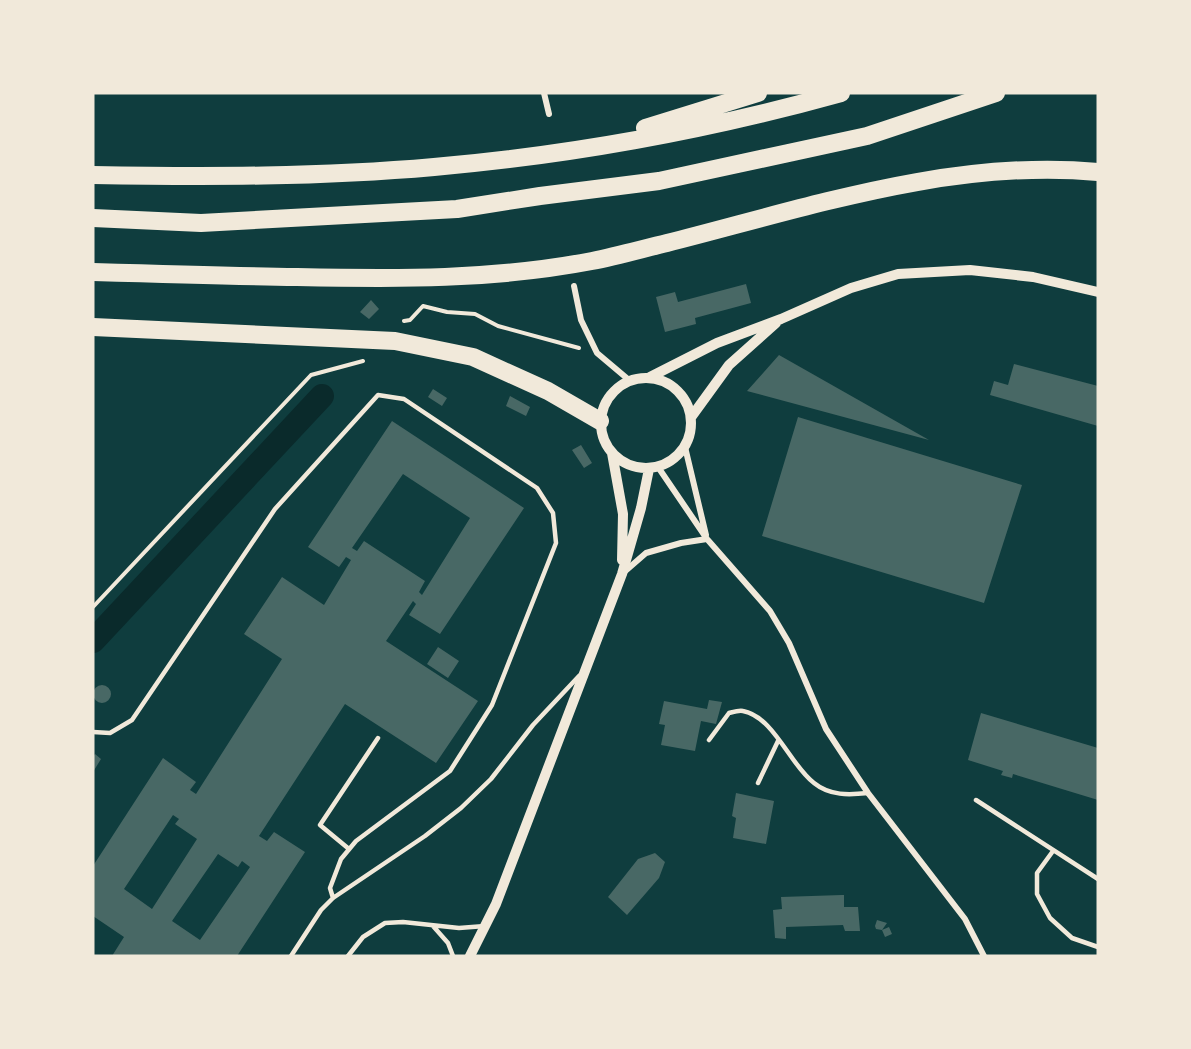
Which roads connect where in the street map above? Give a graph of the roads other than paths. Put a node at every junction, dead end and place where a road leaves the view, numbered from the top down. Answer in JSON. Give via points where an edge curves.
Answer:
{"nodes":[{"id":1,"x":544,"y":93,"type":"edge"},
{"id":2,"x":758,"y":93,"type":"edge"},
{"id":3,"x":841,"y":93,"type":"edge"},
{"id":4,"x":996,"y":93,"type":"edge"},
{"id":5,"x":549,"y":114,"type":"dead end"},
{"id":6,"x":584,"y":147,"type":"junction"},
{"id":7,"x":1098,"y":172,"type":"edge"},
{"id":8,"x":93,"y":175,"type":"edge"},
{"id":9,"x":93,"y":218,"type":"edge"},
{"id":10,"x":93,"y":272,"type":"edge"},
{"id":11,"x":574,"y":286,"type":"dead end"},
{"id":12,"x":1098,"y":292,"type":"edge"},
{"id":13,"x":781,"y":319,"type":"junction"},
{"id":14,"x":93,"y":327,"type":"edge"},
{"id":15,"x":650,"y":377,"type":"junction"},
{"id":16,"x":629,"y":380,"type":"junction"},
{"id":17,"x":692,"y":416,"type":"junction"},
{"id":18,"x":600,"y":421,"type":"junction"},
{"id":19,"x":685,"y":447,"type":"junction"},
{"id":20,"x":612,"y":453,"type":"junction"},
{"id":21,"x":654,"y":468,"type":"junction"},
{"id":22,"x":707,"y":539,"type":"junction"},
{"id":23,"x":622,"y":573,"type":"junction"},
{"id":24,"x":585,"y":670,"type":"junction"},
{"id":25,"x":93,"y":732,"type":"edge"},
{"id":26,"x":378,"y":738,"type":"dead end"},
{"id":27,"x":710,"y":740,"type":"dead end"},
{"id":28,"x":778,"y":741,"type":"junction"},
{"id":29,"x":758,"y":783,"type":"dead end"},
{"id":30,"x":868,"y":793,"type":"junction"},
{"id":31,"x":976,"y":800,"type":"dead end"},
{"id":32,"x":349,"y":849,"type":"junction"},
{"id":33,"x":1053,"y":851,"type":"junction"},
{"id":34,"x":1098,"y":879,"type":"edge"},
{"id":35,"x":333,"y":898,"type":"junction"},
{"id":36,"x":433,"y":926,"type":"junction"},
{"id":37,"x":486,"y":926,"type":"junction"},
{"id":38,"x":1098,"y":947,"type":"edge"},
{"id":39,"x":291,"y":956,"type":"edge"},
{"id":40,"x":348,"y":956,"type":"edge"},
{"id":41,"x":453,"y":956,"type":"edge"},
{"id":42,"x":470,"y":956,"type":"edge"},
{"id":43,"x":984,"y":956,"type":"edge"}],
"edges":[{"from":1,"to":5,"type":"street"},
{"from":2,"to":6,"type":"highway"},
{"from":3,"to":6,"type":"highway","via":[[669,134]]},
{"from":4,"to":9,"type":"highway","via":[[867,136],[658,182],[457,209],[201,223]]},
{"from":6,"to":8,"type":"highway","via":[[457,165],[348,173]]},
{"from":7,"to":10,"type":"highway","via":[[1024,170],[924,181],[593,261],[485,277]]},
{"from":11,"to":16,"type":"street","via":[[581,320],[597,353]]},
{"from":12,"to":13,"type":"street","via":[[1033,277],[970,270],[898,274],[851,288]]},
{"from":13,"to":15,"type":"street","via":[[717,343]]},
{"from":13,"to":17,"type":"street","via":[[729,365]]},
{"from":14,"to":18,"type":"highway","via":[[395,341],[473,357],[548,391]]},
{"from":15,"to":16,"type":"street"},
{"from":15,"to":17,"type":"street","via":[[669,382],[684,396]]},
{"from":16,"to":18,"type":"street","via":[[614,389],[604,404]]},
{"from":17,"to":19,"type":"street"},
{"from":18,"to":20,"type":"street","via":[[603,438]]},
{"from":19,"to":21,"type":"street","via":[[673,460]]},
{"from":19,"to":22,"type":"street"},
{"from":20,"to":21,"type":"street","via":[[629,465]]},
{"from":20,"to":23,"type":"street","via":[[623,514]]},
{"from":21,"to":22,"type":"street"},
{"from":21,"to":23,"type":"street"},
{"from":22,"to":23,"type":"street","via":[[646,554]]},
{"from":22,"to":30,"type":"street","via":[[770,611],[789,643],[826,729]]},
{"from":23,"to":24,"type":"street"},
{"from":24,"to":35,"type":"lane","via":[[461,808]]},
{"from":24,"to":37,"type":"street"},
{"from":25,"to":32,"type":"lane","via":[[110,733],[132,720],[275,509],[378,395],[404,399],[537,488],[553,513],[556,543],[492,705],[450,771]]},
{"from":26,"to":32,"type":"lane","via":[[320,825]]},
{"from":27,"to":28,"type":"lane","via":[[729,713],[742,710],[762,720]]},
{"from":28,"to":29,"type":"lane"},
{"from":28,"to":30,"type":"lane","via":[[813,783],[847,795]]},
{"from":30,"to":43,"type":"street","via":[[965,919]]},
{"from":31,"to":33,"type":"lane"},
{"from":32,"to":35,"type":"lane","via":[[330,888]]},
{"from":33,"to":34,"type":"lane"},
{"from":33,"to":38,"type":"lane","via":[[1037,873],[1037,894],[1050,918],[1072,938]]},
{"from":35,"to":39,"type":"lane"},
{"from":36,"to":37,"type":"lane"},
{"from":36,"to":40,"type":"lane","via":[[385,923],[363,937]]},
{"from":36,"to":41,"type":"lane","via":[[448,943]]},
{"from":37,"to":42,"type":"street"}]}
